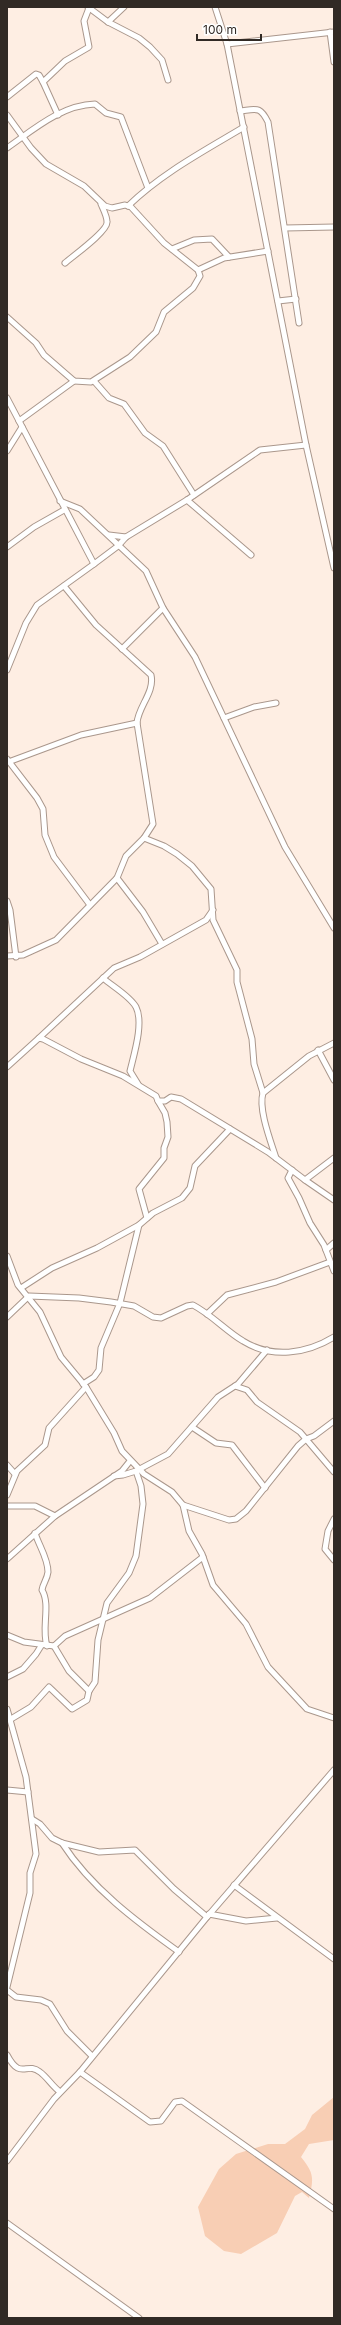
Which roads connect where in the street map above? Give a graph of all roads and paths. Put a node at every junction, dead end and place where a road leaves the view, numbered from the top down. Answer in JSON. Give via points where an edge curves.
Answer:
{"nodes":[{"id":1,"x":89,"y":7,"type":"edge"},
{"id":2,"x":124,"y":7,"type":"edge"},
{"id":3,"x":215,"y":7,"type":"edge"},
{"id":4,"x":108,"y":22,"type":"junction"},
{"id":5,"x":332,"y":32,"type":"edge"},
{"id":6,"x":227,"y":44,"type":"junction"},
{"id":7,"x":334,"y":62,"type":"edge"},
{"id":8,"x":168,"y":80,"type":"dead end"},
{"id":9,"x":43,"y":82,"type":"junction"},
{"id":10,"x":7,"y":97,"type":"edge"},
{"id":11,"x":240,"y":110,"type":"junction"},
{"id":12,"x":7,"y":115,"type":"edge"},
{"id":13,"x":58,"y":115,"type":"junction"},
{"id":14,"x":244,"y":127,"type":"junction"},
{"id":15,"x":23,"y":138,"type":"junction"},
{"id":16,"x":7,"y":148,"type":"edge"},
{"id":17,"x":148,"y":188,"type":"junction"},
{"id":18,"x":101,"y":203,"type":"junction"},
{"id":19,"x":128,"y":206,"type":"junction"},
{"id":20,"x":334,"y":227,"type":"edge"},
{"id":21,"x":285,"y":228,"type":"junction"},
{"id":22,"x":172,"y":249,"type":"junction"},
{"id":23,"x":268,"y":251,"type":"junction"},
{"id":24,"x":229,"y":257,"type":"junction"},
{"id":25,"x":65,"y":263,"type":"dead end"},
{"id":26,"x":198,"y":270,"type":"junction"},
{"id":27,"x":296,"y":299,"type":"junction"},
{"id":28,"x":278,"y":301,"type":"junction"},
{"id":29,"x":7,"y":317,"type":"edge"},
{"id":30,"x":299,"y":323,"type":"dead end"},
{"id":31,"x":94,"y":381,"type":"junction"},
{"id":32,"x":74,"y":382,"type":"junction"},
{"id":33,"x":7,"y":398,"type":"edge"},
{"id":34,"x":19,"y":421,"type":"junction"},
{"id":35,"x":22,"y":428,"type":"junction"},
{"id":36,"x":306,"y":445,"type":"junction"},
{"id":37,"x":7,"y":451,"type":"edge"},
{"id":38,"x":194,"y":495,"type":"junction"},
{"id":39,"x":187,"y":500,"type":"junction"},
{"id":40,"x":60,"y":501,"type":"junction"},
{"id":41,"x":64,"y":510,"type":"junction"},
{"id":42,"x":108,"y":534,"type":"junction"},
{"id":43,"x":126,"y":537,"type":"junction"},
{"id":44,"x":118,"y":546,"type":"junction"},
{"id":45,"x":7,"y":547,"type":"edge"},
{"id":46,"x":252,"y":555,"type":"dead end"},
{"id":47,"x":94,"y":564,"type":"junction"},
{"id":48,"x":334,"y":568,"type":"edge"},
{"id":49,"x":64,"y":586,"type":"junction"},
{"id":50,"x":163,"y":608,"type":"junction"},
{"id":51,"x":122,"y":649,"type":"junction"},
{"id":52,"x":7,"y":670,"type":"edge"},
{"id":53,"x":276,"y":703,"type":"dead end"},
{"id":54,"x":224,"y":718,"type":"junction"},
{"id":55,"x":137,"y":723,"type":"junction"},
{"id":56,"x":9,"y":760,"type":"edge"},
{"id":57,"x":144,"y":838,"type":"junction"},
{"id":58,"x":117,"y":878,"type":"junction"},
{"id":59,"x":7,"y":901,"type":"edge"},
{"id":60,"x":90,"y":906,"type":"junction"},
{"id":61,"x":213,"y":909,"type":"junction"},
{"id":62,"x":334,"y":928,"type":"edge"},
{"id":63,"x":162,"y":944,"type":"junction"},
{"id":64,"x":7,"y":956,"type":"edge"},
{"id":65,"x":16,"y":957,"type":"junction"},
{"id":66,"x":103,"y":978,"type":"junction"},
{"id":67,"x":39,"y":1038,"type":"junction"},
{"id":68,"x":334,"y":1043,"type":"edge"},
{"id":69,"x":318,"y":1050,"type":"junction"},
{"id":70,"x":7,"y":1067,"type":"edge"},
{"id":71,"x":334,"y":1080,"type":"edge"},
{"id":72,"x":139,"y":1087,"type":"junction"},
{"id":73,"x":263,"y":1093,"type":"junction"},
{"id":74,"x":158,"y":1101,"type":"junction"},
{"id":75,"x":230,"y":1129,"type":"junction"},
{"id":76,"x":276,"y":1158,"type":"junction"},
{"id":77,"x":334,"y":1158,"type":"edge"},
{"id":78,"x":292,"y":1170,"type":"junction"},
{"id":79,"x":305,"y":1180,"type":"junction"},
{"id":80,"x":334,"y":1200,"type":"edge"},
{"id":81,"x":147,"y":1218,"type":"junction"},
{"id":82,"x":139,"y":1225,"type":"junction"},
{"id":83,"x":334,"y":1243,"type":"edge"},
{"id":84,"x":326,"y":1250,"type":"junction"},
{"id":85,"x":7,"y":1256,"type":"edge"},
{"id":86,"x":330,"y":1262,"type":"junction"},
{"id":87,"x":334,"y":1272,"type":"edge"},
{"id":88,"x":21,"y":1288,"type":"junction"},
{"id":89,"x":29,"y":1296,"type":"junction"},
{"id":90,"x":120,"y":1303,"type":"junction"},
{"id":91,"x":207,"y":1314,"type":"junction"},
{"id":92,"x":7,"y":1317,"type":"edge"},
{"id":93,"x":334,"y":1337,"type":"edge"},
{"id":94,"x":267,"y":1350,"type":"junction"},
{"id":95,"x":84,"y":1386,"type":"junction"},
{"id":96,"x":235,"y":1386,"type":"junction"},
{"id":97,"x":334,"y":1421,"type":"edge"},
{"id":98,"x":192,"y":1428,"type":"junction"},
{"id":99,"x":306,"y":1439,"type":"junction"},
{"id":100,"x":130,"y":1461,"type":"junction"},
{"id":101,"x":7,"y":1465,"type":"edge"},
{"id":102,"x":137,"y":1470,"type":"junction"},
{"id":103,"x":334,"y":1472,"type":"edge"},
{"id":104,"x":15,"y":1474,"type":"junction"},
{"id":105,"x":114,"y":1476,"type":"junction"},
{"id":106,"x":265,"y":1488,"type":"junction"},
{"id":107,"x":7,"y":1495,"type":"edge"},
{"id":108,"x":184,"y":1505,"type":"junction"},
{"id":109,"x":7,"y":1506,"type":"edge"},
{"id":110,"x":55,"y":1516,"type":"junction"},
{"id":111,"x":334,"y":1519,"type":"edge"},
{"id":112,"x":35,"y":1533,"type":"junction"},
{"id":113,"x":203,"y":1556,"type":"junction"},
{"id":114,"x":7,"y":1559,"type":"edge"},
{"id":115,"x":334,"y":1560,"type":"edge"},
{"id":116,"x":104,"y":1620,"type":"junction"},
{"id":117,"x":7,"y":1635,"type":"edge"},
{"id":118,"x":44,"y":1646,"type":"junction"},
{"id":119,"x":54,"y":1646,"type":"junction"},
{"id":120,"x":7,"y":1677,"type":"edge"},
{"id":121,"x":89,"y":1691,"type":"junction"},
{"id":122,"x":7,"y":1709,"type":"edge"},
{"id":123,"x":334,"y":1718,"type":"edge"},
{"id":124,"x":11,"y":1719,"type":"junction"},
{"id":125,"x":334,"y":1770,"type":"edge"},
{"id":126,"x":7,"y":1790,"type":"edge"},
{"id":127,"x":28,"y":1792,"type":"junction"},
{"id":128,"x":32,"y":1819,"type":"junction"},
{"id":129,"x":62,"y":1843,"type":"junction"},
{"id":130,"x":234,"y":1885,"type":"junction"},
{"id":131,"x":208,"y":1916,"type":"junction"},
{"id":132,"x":277,"y":1918,"type":"junction"},
{"id":133,"x":179,"y":1952,"type":"junction"},
{"id":134,"x":334,"y":1959,"type":"edge"},
{"id":135,"x":7,"y":1987,"type":"edge"},
{"id":136,"x":7,"y":1990,"type":"edge"},
{"id":137,"x":7,"y":2055,"type":"edge"},
{"id":138,"x":92,"y":2056,"type":"junction"},
{"id":139,"x":80,"y":2072,"type":"junction"},
{"id":140,"x":60,"y":2092,"type":"junction"},
{"id":141,"x":9,"y":2154,"type":"edge"},
{"id":142,"x":7,"y":2161,"type":"edge"},
{"id":143,"x":334,"y":2209,"type":"edge"},
{"id":144,"x":7,"y":2223,"type":"edge"},
{"id":145,"x":139,"y":2318,"type":"edge"}],
"edges":[{"from":1,"to":4,"type":"street"},
{"from":1,"to":9,"type":"street","via":[[84,21],[89,47],[65,61]]},
{"from":2,"to":4,"type":"street"},
{"from":3,"to":6,"type":"street"},
{"from":4,"to":8,"type":"street","via":[[139,38],[154,50],[162,60]]},
{"from":5,"to":6,"type":"street"},
{"from":5,"to":7,"type":"street"},
{"from":6,"to":11,"type":"street"},
{"from":9,"to":10,"type":"street","via":[[36,74]]},
{"from":9,"to":13,"type":"street"},
{"from":11,"to":14,"type":"street"},
{"from":11,"to":21,"type":"street","via":[[259,109],[268,122]]},
{"from":12,"to":15,"type":"street"},
{"from":13,"to":15,"type":"street"},
{"from":13,"to":17,"type":"street","via":[[71,109],[95,104],[106,113],[121,117]]},
{"from":14,"to":17,"type":"street"},
{"from":14,"to":23,"type":"street"},
{"from":15,"to":16,"type":"street"},
{"from":15,"to":18,"type":"street","via":[[42,160],[84,186]]},
{"from":17,"to":19,"type":"street"},
{"from":18,"to":19,"type":"street","via":[[112,208]]},
{"from":18,"to":25,"type":"street","via":[[107,221],[106,226]]},
{"from":19,"to":22,"type":"street"},
{"from":20,"to":21,"type":"street"},
{"from":21,"to":27,"type":"street"},
{"from":22,"to":24,"type":"street","via":[[194,240],[212,239]]},
{"from":22,"to":26,"type":"street"},
{"from":23,"to":24,"type":"street"},
{"from":23,"to":28,"type":"street"},
{"from":24,"to":26,"type":"street"},
{"from":26,"to":31,"type":"street","via":[[200,276],[197,284],[168,308],[156,332],[130,357]]},
{"from":27,"to":28,"type":"street"},
{"from":27,"to":30,"type":"street"},
{"from":28,"to":36,"type":"street"},
{"from":29,"to":32,"type":"street"},
{"from":31,"to":32,"type":"street"},
{"from":31,"to":38,"type":"street","via":[[109,398],[124,404],[145,433],[163,446]]},
{"from":32,"to":34,"type":"street"},
{"from":33,"to":34,"type":"street"},
{"from":34,"to":35,"type":"street"},
{"from":35,"to":37,"type":"street"},
{"from":35,"to":40,"type":"street"},
{"from":36,"to":38,"type":"street","via":[[260,450]]},
{"from":36,"to":48,"type":"street"},
{"from":38,"to":39,"type":"street"},
{"from":39,"to":43,"type":"street"},
{"from":39,"to":46,"type":"street"},
{"from":40,"to":41,"type":"street"},
{"from":40,"to":42,"type":"street","via":[[77,507]]},
{"from":41,"to":45,"type":"street","via":[[34,527]]},
{"from":41,"to":47,"type":"street"},
{"from":42,"to":43,"type":"street"},
{"from":42,"to":44,"type":"street"},
{"from":43,"to":44,"type":"street"},
{"from":44,"to":47,"type":"street"},
{"from":44,"to":50,"type":"street","via":[[146,571]]},
{"from":47,"to":49,"type":"street"},
{"from":49,"to":51,"type":"street","via":[[92,621]]},
{"from":49,"to":52,"type":"street","via":[[41,601],[34,610]]},
{"from":50,"to":51,"type":"street"},
{"from":50,"to":54,"type":"street","via":[[195,657]]},
{"from":51,"to":55,"type":"street","via":[[152,678],[138,713]]},
{"from":53,"to":54,"type":"street","via":[[254,707]]},
{"from":54,"to":62,"type":"street","via":[[285,847]]},
{"from":55,"to":56,"type":"street","via":[[81,735]]},
{"from":55,"to":57,"type":"street","via":[[154,819]]},
{"from":56,"to":60,"type":"street","via":[[43,809],[45,835],[54,857]]},
{"from":57,"to":58,"type":"street","via":[[126,856]]},
{"from":57,"to":61,"type":"street","via":[[164,846],[192,866],[211,889]]},
{"from":58,"to":60,"type":"street"},
{"from":58,"to":63,"type":"street","via":[[143,912]]},
{"from":59,"to":65,"type":"street"},
{"from":60,"to":65,"type":"street","via":[[56,940]]},
{"from":61,"to":63,"type":"street","via":[[206,920]]},
{"from":61,"to":73,"type":"street","via":[[214,924],[236,970],[252,1039],[254,1064]]},
{"from":63,"to":66,"type":"street","via":[[114,968]]},
{"from":64,"to":65,"type":"street"},
{"from":66,"to":67,"type":"street"},
{"from":66,"to":72,"type":"street","via":[[137,1009],[138,1037],[130,1072]]},
{"from":67,"to":70,"type":"street"},
{"from":67,"to":72,"type":"street","via":[[81,1060],[123,1076]]},
{"from":68,"to":69,"type":"street"},
{"from":69,"to":71,"type":"street"},
{"from":69,"to":73,"type":"street"},
{"from":72,"to":74,"type":"street","via":[[156,1096]]},
{"from":73,"to":76,"type":"street","via":[[265,1120]]},
{"from":74,"to":75,"type":"street","via":[[165,1101],[171,1097],[181,1099]]},
{"from":74,"to":81,"type":"street","via":[[165,1114],[168,1137],[164,1158],[139,1189]]},
{"from":75,"to":76,"type":"street"},
{"from":75,"to":81,"type":"street","via":[[195,1166],[190,1188],[182,1198]]},
{"from":76,"to":78,"type":"street"},
{"from":77,"to":79,"type":"street"},
{"from":78,"to":79,"type":"street"},
{"from":78,"to":84,"type":"street","via":[[288,1178]]},
{"from":79,"to":80,"type":"street"},
{"from":81,"to":82,"type":"street"},
{"from":82,"to":88,"type":"street","via":[[97,1248],[61,1263]]},
{"from":82,"to":90,"type":"street"},
{"from":83,"to":84,"type":"street"},
{"from":84,"to":86,"type":"street"},
{"from":85,"to":88,"type":"street"},
{"from":86,"to":87,"type":"street"},
{"from":86,"to":91,"type":"street","via":[[276,1282],[227,1295]]},
{"from":88,"to":89,"type":"street"},
{"from":89,"to":90,"type":"street"},
{"from":89,"to":92,"type":"street"},
{"from":89,"to":95,"type":"street","via":[[40,1312],[61,1357]]},
{"from":90,"to":91,"type":"street","via":[[134,1306],[158,1318],[191,1305]]},
{"from":90,"to":95,"type":"street","via":[[102,1348],[99,1370]]},
{"from":91,"to":94,"type":"street","via":[[242,1340]]},
{"from":93,"to":94,"type":"street","via":[[295,1353]]},
{"from":94,"to":96,"type":"street"},
{"from":95,"to":100,"type":"street"},
{"from":95,"to":104,"type":"street","via":[[49,1428],[45,1445]]},
{"from":96,"to":98,"type":"street","via":[[218,1397]]},
{"from":96,"to":99,"type":"street","via":[[247,1390],[257,1402]]},
{"from":97,"to":99,"type":"street"},
{"from":98,"to":102,"type":"street","via":[[168,1454]]},
{"from":98,"to":106,"type":"street","via":[[216,1443],[232,1445]]},
{"from":99,"to":103,"type":"street"},
{"from":99,"to":106,"type":"street"},
{"from":100,"to":102,"type":"street"},
{"from":100,"to":105,"type":"street"},
{"from":101,"to":104,"type":"street"},
{"from":102,"to":105,"type":"street"},
{"from":102,"to":108,"type":"street","via":[[172,1492]]},
{"from":102,"to":116,"type":"street","via":[[142,1486],[143,1504],[136,1556],[129,1573],[106,1604]]},
{"from":104,"to":107,"type":"street"},
{"from":105,"to":110,"type":"street"},
{"from":106,"to":108,"type":"street","via":[[236,1519],[229,1520]]},
{"from":108,"to":113,"type":"street","via":[[189,1531]]},
{"from":109,"to":110,"type":"street","via":[[35,1506]]},
{"from":110,"to":112,"type":"street"},
{"from":111,"to":115,"type":"street","via":[[328,1531],[325,1549]]},
{"from":112,"to":114,"type":"street"},
{"from":112,"to":118,"type":"street","via":[[45,1556],[48,1572],[42,1590]]},
{"from":113,"to":116,"type":"street","via":[[150,1598]]},
{"from":113,"to":123,"type":"street","via":[[213,1585],[246,1624],[272,1672],[307,1709]]},
{"from":116,"to":119,"type":"street","via":[[65,1636]]},
{"from":116,"to":121,"type":"street","via":[[98,1640],[96,1677]]},
{"from":117,"to":118,"type":"street"},
{"from":118,"to":119,"type":"street"},
{"from":118,"to":120,"type":"street","via":[[23,1669]]},
{"from":119,"to":121,"type":"street","via":[[69,1671]]},
{"from":121,"to":124,"type":"street","via":[[84,1703],[72,1709],[48,1687],[31,1707]]},
{"from":122,"to":124,"type":"street"},
{"from":124,"to":127,"type":"street"},
{"from":125,"to":130,"type":"street"},
{"from":126,"to":127,"type":"street"},
{"from":127,"to":128,"type":"street"},
{"from":128,"to":129,"type":"street","via":[[52,1838]]},
{"from":128,"to":135,"type":"street","via":[[36,1854],[30,1873],[30,1893]]},
{"from":129,"to":131,"type":"street","via":[[99,1852],[135,1850],[164,1880]]},
{"from":129,"to":133,"type":"street","via":[[77,1865],[116,1902],[142,1926]]},
{"from":130,"to":131,"type":"street"},
{"from":130,"to":132,"type":"street"},
{"from":131,"to":132,"type":"street","via":[[246,1921]]},
{"from":131,"to":133,"type":"street"},
{"from":132,"to":134,"type":"street"},
{"from":133,"to":138,"type":"street"},
{"from":136,"to":138,"type":"street","via":[[16,1998],[41,2000],[50,2004],[68,2031]]},
{"from":137,"to":140,"type":"street","via":[[12,2065],[18,2069],[36,2069],[41,2072]]},
{"from":138,"to":139,"type":"street"},
{"from":139,"to":140,"type":"street"},
{"from":139,"to":143,"type":"street","via":[[150,2122],[161,2121],[176,2102],[182,2101]]},
{"from":140,"to":141,"type":"street"},
{"from":141,"to":142,"type":"street"},
{"from":144,"to":145,"type":"street"}]}
